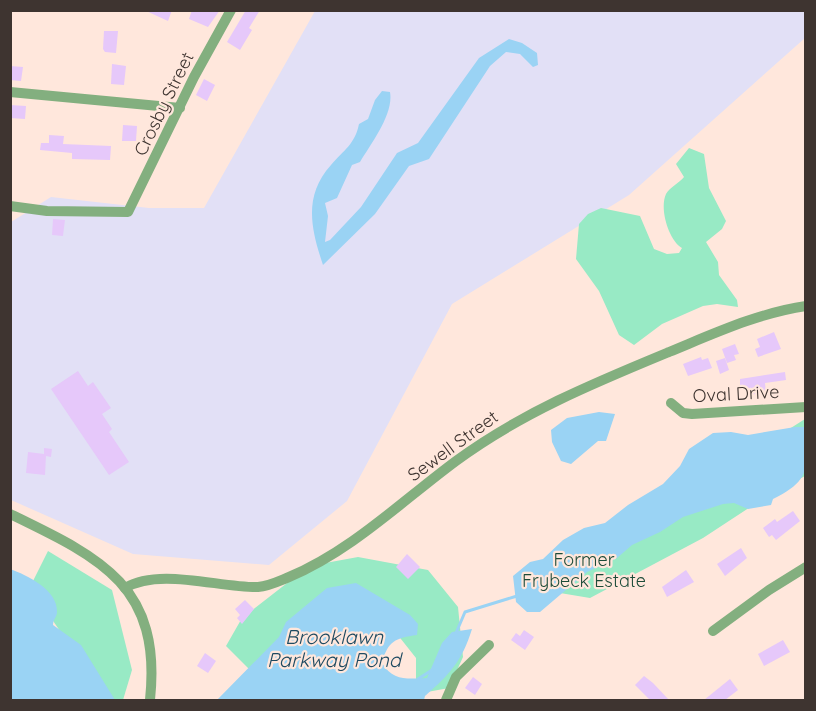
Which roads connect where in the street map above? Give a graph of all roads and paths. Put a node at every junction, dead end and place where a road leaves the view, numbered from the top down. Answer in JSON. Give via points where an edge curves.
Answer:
{"nodes":[{"id":1,"x":231,"y":10,"type":"edge"},
{"id":2,"x":10,"y":92,"type":"edge"},
{"id":3,"x":180,"y":108,"type":"junction"},
{"id":4,"x":10,"y":206,"type":"edge"},
{"id":5,"x":806,"y":306,"type":"edge"},
{"id":6,"x":671,"y":403,"type":"dead end"},
{"id":7,"x":806,"y":407,"type":"edge"},
{"id":8,"x":10,"y":514,"type":"edge"},
{"id":9,"x":806,"y":567,"type":"edge"},
{"id":10,"x":125,"y":588,"type":"junction"},
{"id":11,"x":713,"y":631,"type":"dead end"},
{"id":12,"x":489,"y":645,"type":"dead end"},
{"id":13,"x":150,"y":700,"type":"edge"},
{"id":14,"x":446,"y":700,"type":"edge"}],
"edges":[{"from":1,"to":3,"type":"street","name":"Crosby Street"},
{"from":2,"to":3,"type":"street"},
{"from":3,"to":4,"type":"street","name":"Crosby Street","via":[[128,212],[47,211]]},
{"from":5,"to":10,"type":"street","name":"Sewell Street","via":[[728,327],[529,413],[456,461],[364,532],[292,576],[259,586],[155,579],[137,580]]},
{"from":6,"to":7,"type":"street","name":"Oval Drive","via":[[683,413],[692,414]]},
{"from":8,"to":10,"type":"street","via":[[93,556]]},
{"from":9,"to":11,"type":"street"},
{"from":10,"to":13,"type":"street","via":[[141,615],[151,649]]},
{"from":12,"to":14,"type":"street","via":[[456,677]]}]}
